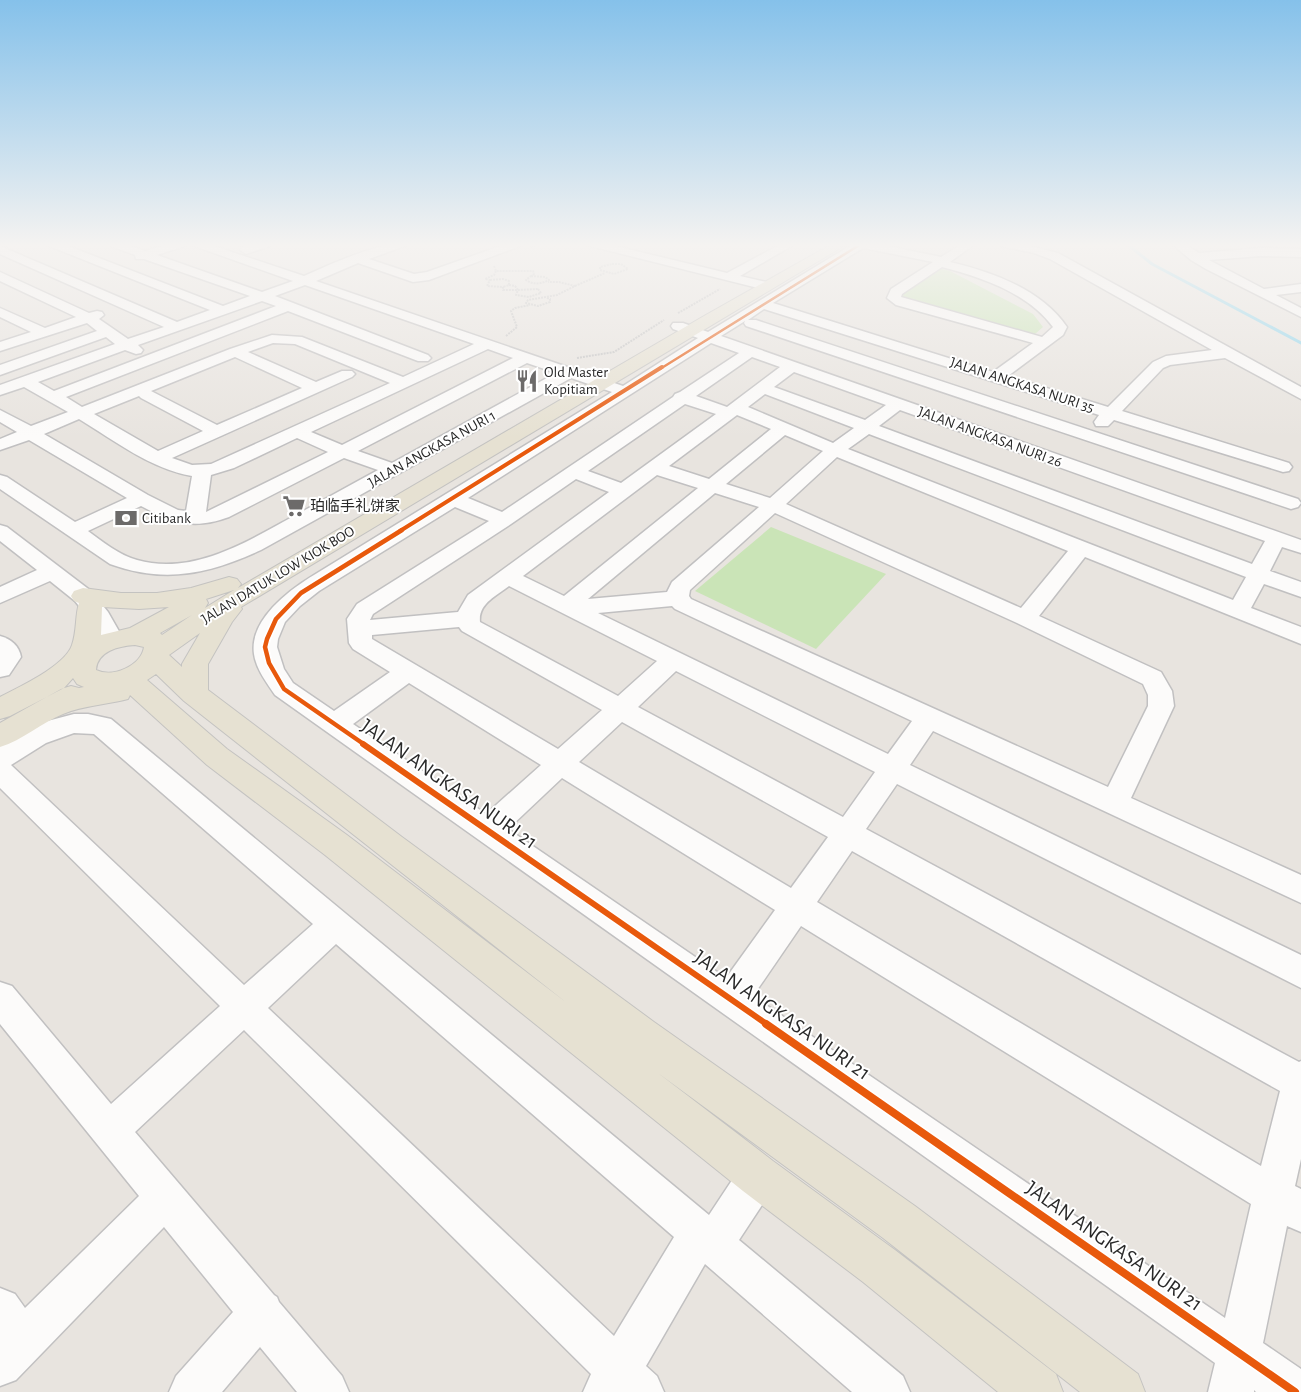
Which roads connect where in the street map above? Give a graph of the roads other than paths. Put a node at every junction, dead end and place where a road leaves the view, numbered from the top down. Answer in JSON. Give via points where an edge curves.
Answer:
{"nodes":[{"id":1,"x":13,"y":309,"type":"edge"},
{"id":2,"x":70,"y":309,"type":"edge"},
{"id":3,"x":110,"y":309,"type":"edge"},
{"id":4,"x":134,"y":309,"type":"edge"},
{"id":5,"x":225,"y":309,"type":"edge"},
{"id":6,"x":281,"y":309,"type":"edge"},
{"id":7,"x":291,"y":309,"type":"edge"},
{"id":8,"x":386,"y":309,"type":"edge"},
{"id":9,"x":715,"y":309,"type":"edge"},
{"id":10,"x":743,"y":309,"type":"edge"},
{"id":11,"x":777,"y":309,"type":"edge"},
{"id":12,"x":926,"y":309,"type":"edge"},
{"id":13,"x":1045,"y":309,"type":"edge"},
{"id":14,"x":1149,"y":309,"type":"edge"},
{"id":15,"x":222,"y":310,"type":"joint"},
{"id":16,"x":89,"y":318,"type":"junction"},
{"id":17,"x":751,"y":323,"type":"dead end"},
{"id":18,"x":685,"y":325,"type":"junction"},
{"id":19,"x":177,"y":327,"type":"junction"},
{"id":20,"x":107,"y":332,"type":"junction"},
{"id":21,"x":45,"y":333,"type":"junction"},
{"id":22,"x":363,"y":335,"type":"junction"},
{"id":23,"x":1044,"y":342,"type":"junction"},
{"id":24,"x":487,"y":344,"type":"junction"},
{"id":25,"x":126,"y":345,"type":"junction"},
{"id":26,"x":0,"y":347,"type":"edge"},
{"id":27,"x":327,"y":351,"type":"junction"},
{"id":28,"x":235,"y":352,"type":"junction"},
{"id":29,"x":750,"y":352,"type":"junction"},
{"id":30,"x":1226,"y":352,"type":"junction"},
{"id":31,"x":930,"y":356,"type":"junction"},
{"id":32,"x":527,"y":357,"type":"junction"},
{"id":33,"x":154,"y":358,"type":"junction"},
{"id":34,"x":423,"y":358,"type":"dead end"},
{"id":35,"x":791,"y":367,"type":"junction"},
{"id":36,"x":0,"y":370,"type":"edge"},
{"id":37,"x":185,"y":372,"type":"junction"},
{"id":38,"x":348,"y":374,"type":"dead end"},
{"id":39,"x":903,"y":374,"type":"junction"},
{"id":40,"x":996,"y":377,"type":"junction"},
{"id":41,"x":26,"y":380,"type":"junction"},
{"id":42,"x":403,"y":383,"type":"junction"},
{"id":43,"x":316,"y":388,"type":"junction"},
{"id":44,"x":621,"y":388,"type":"junction"},
{"id":45,"x":763,"y":388,"type":"junction"},
{"id":46,"x":0,"y":390,"type":"edge"},
{"id":47,"x":1301,"y":394,"type":"edge"},
{"id":48,"x":146,"y":395,"type":"dead end"},
{"id":49,"x":873,"y":395,"type":"junction"},
{"id":50,"x":52,"y":397,"type":"junction"},
{"id":51,"x":898,"y":404,"type":"junction"},
{"id":52,"x":732,"y":410,"type":"junction"},
{"id":53,"x":81,"y":413,"type":"junction"},
{"id":54,"x":1111,"y":413,"type":"junction"},
{"id":55,"x":0,"y":415,"type":"edge"},
{"id":56,"x":867,"y":426,"type":"junction"},
{"id":57,"x":783,"y":428,"type":"junction"},
{"id":58,"x":216,"y":432,"type":"junction"},
{"id":59,"x":297,"y":432,"type":"junction"},
{"id":60,"x":31,"y":433,"type":"junction"},
{"id":61,"x":1090,"y":436,"type":"junction"},
{"id":62,"x":0,"y":446,"type":"edge"},
{"id":63,"x":835,"y":450,"type":"junction"},
{"id":64,"x":342,"y":451,"type":"junction"},
{"id":65,"x":157,"y":458,"type":"junction"},
{"id":66,"x":1063,"y":463,"type":"junction"},
{"id":67,"x":1283,"y":467,"type":"dead end"},
{"id":68,"x":655,"y":468,"type":"junction"},
{"id":69,"x":395,"y":470,"type":"junction"},
{"id":70,"x":202,"y":472,"type":"junction"},
{"id":71,"x":574,"y":472,"type":"junction"},
{"id":72,"x":0,"y":481,"type":"edge"},
{"id":73,"x":711,"y":486,"type":"junction"},
{"id":74,"x":624,"y":491,"type":"junction"},
{"id":75,"x":1040,"y":491,"type":"junction"},
{"id":76,"x":142,"y":499,"type":"junction"},
{"id":77,"x":453,"y":500,"type":"junction"},
{"id":78,"x":1291,"y":503,"type":"dead end"},
{"id":79,"x":773,"y":505,"type":"junction"},
{"id":80,"x":195,"y":518,"type":"junction"},
{"id":81,"x":504,"y":520,"type":"junction"},
{"id":82,"x":1014,"y":521,"type":"junction"},
{"id":83,"x":0,"y":531,"type":"edge"},
{"id":84,"x":72,"y":531,"type":"junction"},
{"id":85,"x":1277,"y":538,"type":"junction"},
{"id":86,"x":1301,"y":547,"type":"edge"},
{"id":87,"x":1081,"y":548,"type":"junction"},
{"id":88,"x":52,"y":571,"type":"junction"},
{"id":89,"x":1258,"y":573,"type":"junction"},
{"id":90,"x":508,"y":577,"type":"junction"},
{"id":91,"x":236,"y":590,"type":"junction"},
{"id":92,"x":1301,"y":590,"type":"edge"},
{"id":93,"x":0,"y":596,"type":"edge"},
{"id":94,"x":678,"y":598,"type":"junction"},
{"id":95,"x":86,"y":600,"type":"junction"},
{"id":96,"x":569,"y":607,"type":"junction"},
{"id":97,"x":1238,"y":611,"type":"junction"},
{"id":98,"x":1025,"y":618,"type":"junction"},
{"id":99,"x":467,"y":619,"type":"junction"},
{"id":100,"x":358,"y":629,"type":"junction"},
{"id":101,"x":1301,"y":636,"type":"edge"},
{"id":102,"x":0,"y":644,"type":"edge"},
{"id":103,"x":124,"y":659,"type":"junction"},
{"id":104,"x":674,"y":659,"type":"junction"},
{"id":105,"x":0,"y":669,"type":"edge"},
{"id":106,"x":408,"y":672,"type":"junction"},
{"id":107,"x":45,"y":697,"type":"junction"},
{"id":108,"x":182,"y":704,"type":"junction"},
{"id":109,"x":620,"y":709,"type":"junction"},
{"id":110,"x":0,"y":710,"type":"edge"},
{"id":111,"x":929,"y":717,"type":"junction"},
{"id":112,"x":335,"y":724,"type":"junction"},
{"id":113,"x":0,"y":736,"type":"edge"},
{"id":114,"x":0,"y":758,"type":"edge"},
{"id":115,"x":561,"y":763,"type":"junction"},
{"id":116,"x":894,"y":768,"type":"junction"},
{"id":117,"x":0,"y":770,"type":"edge"},
{"id":118,"x":1114,"y":803,"type":"junction"},
{"id":119,"x":488,"y":830,"type":"junction"},
{"id":120,"x":847,"y":834,"type":"junction"},
{"id":121,"x":1301,"y":889,"type":"edge"},
{"id":122,"x":797,"y":906,"type":"junction"},
{"id":123,"x":335,"y":924,"type":"junction"},
{"id":124,"x":1301,"y":972,"type":"edge"},
{"id":125,"x":0,"y":998,"type":"edge"},
{"id":126,"x":731,"y":1000,"type":"junction"},
{"id":127,"x":244,"y":1007,"type":"junction"},
{"id":128,"x":1301,"y":1081,"type":"edge"},
{"id":129,"x":110,"y":1130,"type":"junction"},
{"id":130,"x":758,"y":1176,"type":"junction"},
{"id":131,"x":165,"y":1198,"type":"junction"},
{"id":132,"x":1287,"y":1204,"type":"edge"},
{"id":133,"x":706,"y":1239,"type":"junction"},
{"id":134,"x":262,"y":1312,"type":"junction"},
{"id":135,"x":7,"y":1338,"type":"edge"},
{"id":136,"x":1239,"y":1353,"type":"junction"},
{"id":137,"x":622,"y":1385,"type":"edge"},
{"id":138,"x":192,"y":1392,"type":"edge"},
{"id":139,"x":326,"y":1392,"type":"edge"},
{"id":140,"x":887,"y":1392,"type":"edge"},
{"id":141,"x":1038,"y":1392,"type":"edge"},
{"id":142,"x":1120,"y":1392,"type":"edge"},
{"id":143,"x":1231,"y":1392,"type":"edge"},
{"id":144,"x":1295,"y":1392,"type":"edge"}],
"edges":[{"from":1,"to":21,"type":"street"},
{"from":2,"to":16,"type":"street"},
{"from":3,"to":16,"type":"street"},
{"from":4,"to":19,"type":"street"},
{"from":5,"to":15,"type":"street"},
{"from":6,"to":33,"type":"street"},
{"from":7,"to":22,"type":"street"},
{"from":8,"to":24,"type":"street"},
{"from":9,"to":18,"type":"main road","name":"JALAN DATUK LOW KIOK BOO"},
{"from":10,"to":18,"type":"street"},
{"from":11,"to":31,"type":"street","name":"JALAN ANGKASA NURI 35"},
{"from":12,"to":23,"type":"street"},
{"from":13,"to":23,"type":"street","via":[[1060,326],[1058,332]]},
{"from":14,"to":30,"type":"street"},
{"from":15,"to":19,"type":"street"},
{"from":16,"to":20,"type":"street"},
{"from":16,"to":21,"type":"street"},
{"from":17,"to":39,"type":"street"},
{"from":18,"to":29,"type":"street","name":"JALAN ANGKASA NURI 26"},
{"from":18,"to":44,"type":"main road","name":"JALAN DATUK LOW KIOK BOO"},
{"from":19,"to":25,"type":"street"},
{"from":20,"to":25,"type":"street"},
{"from":20,"to":36,"type":"street"},
{"from":21,"to":26,"type":"street"},
{"from":22,"to":27,"type":"street"},
{"from":22,"to":34,"type":"street"},
{"from":23,"to":40,"type":"street"},
{"from":24,"to":32,"type":"street"},
{"from":24,"to":42,"type":"street"},
{"from":25,"to":33,"type":"street"},
{"from":25,"to":41,"type":"street"},
{"from":27,"to":28,"type":"street","via":[[284,338]]},
{"from":27,"to":42,"type":"street"},
{"from":28,"to":37,"type":"street"},
{"from":28,"to":43,"type":"street"},
{"from":29,"to":35,"type":"street","name":"JALAN ANGKASA NURI 26"},
{"from":29,"to":44,"type":"street"},
{"from":30,"to":47,"type":"street"},
{"from":30,"to":54,"type":"street","via":[[1158,365]]},
{"from":31,"to":39,"type":"street"},
{"from":31,"to":40,"type":"street","name":"JALAN ANGKASA NURI 35"},
{"from":32,"to":44,"type":"street"},
{"from":32,"to":64,"type":"street"},
{"from":33,"to":37,"type":"street"},
{"from":33,"to":50,"type":"street"},
{"from":35,"to":45,"type":"street"},
{"from":35,"to":49,"type":"street","name":"JALAN ANGKASA NURI 26"},
{"from":37,"to":53,"type":"street"},
{"from":38,"to":43,"type":"street"},
{"from":39,"to":49,"type":"street"},
{"from":39,"to":61,"type":"street"},
{"from":40,"to":54,"type":"street","name":"JALAN ANGKASA NURI 35"},
{"from":41,"to":46,"type":"street"},
{"from":41,"to":50,"type":"street"},
{"from":42,"to":59,"type":"street"},
{"from":43,"to":58,"type":"street"},
{"from":44,"to":52,"type":"street"},
{"from":44,"to":69,"type":"street","name":"JALAN ANGKASA NURI 1"},
{"from":44,"to":71,"type":"street"},
{"from":44,"to":77,"type":"street"},
{"from":44,"to":91,"type":"main road","name":"JALAN DATUK LOW KIOK BOO"},
{"from":45,"to":52,"type":"street"},
{"from":45,"to":56,"type":"street"},
{"from":48,"to":58,"type":"street"},
{"from":49,"to":51,"type":"street","name":"JALAN ANGKASA NURI 26"},
{"from":50,"to":53,"type":"street"},
{"from":51,"to":56,"type":"street"},
{"from":51,"to":66,"type":"street","name":"JALAN ANGKASA NURI 26"},
{"from":52,"to":57,"type":"street"},
{"from":52,"to":68,"type":"street"},
{"from":53,"to":60,"type":"street"},
{"from":53,"to":65,"type":"street"},
{"from":54,"to":61,"type":"street"},
{"from":54,"to":67,"type":"street","name":"JALAN ANGKASA NURI 35"},
{"from":55,"to":60,"type":"street"},
{"from":56,"to":63,"type":"street"},
{"from":56,"to":75,"type":"street"},
{"from":57,"to":63,"type":"street"},
{"from":57,"to":73,"type":"street"},
{"from":58,"to":65,"type":"street"},
{"from":59,"to":64,"type":"street"},
{"from":59,"to":70,"type":"street","via":[[228,464]]},
{"from":60,"to":62,"type":"street"},
{"from":60,"to":76,"type":"street"},
{"from":61,"to":66,"type":"street"},
{"from":61,"to":78,"type":"street"},
{"from":63,"to":79,"type":"street"},
{"from":63,"to":82,"type":"street"},
{"from":64,"to":69,"type":"street"},
{"from":64,"to":80,"type":"street","via":[[222,513]]},
{"from":65,"to":70,"type":"street","via":[[178,469]]},
{"from":66,"to":75,"type":"street"},
{"from":66,"to":85,"type":"street","name":"JALAN ANGKASA NURI 26"},
{"from":68,"to":73,"type":"street"},
{"from":68,"to":74,"type":"street"},
{"from":69,"to":84,"type":"street","name":"JALAN ANGKASA NURI 1","via":[[254,546],[209,564],[183,569],[133,567]]},
{"from":70,"to":80,"type":"street"},
{"from":71,"to":74,"type":"street"},
{"from":71,"to":81,"type":"street"},
{"from":72,"to":84,"type":"street","name":"JALAN ANGKASA NURI 1"},
{"from":73,"to":79,"type":"street"},
{"from":73,"to":96,"type":"street"},
{"from":74,"to":90,"type":"street"},
{"from":75,"to":82,"type":"street"},
{"from":75,"to":89,"type":"street"},
{"from":76,"to":80,"type":"street","via":[[174,516]]},
{"from":76,"to":84,"type":"street"},
{"from":77,"to":81,"type":"street"},
{"from":77,"to":112,"type":"street","name":"JALAN ANGKASA NURI 21","via":[[313,585],[277,617],[267,634],[264,653],[271,671],[284,689]]},
{"from":79,"to":94,"type":"street","via":[[680,587]]},
{"from":79,"to":98,"type":"street"},
{"from":81,"to":100,"type":"street","via":[[366,609],[359,616]]},
{"from":82,"to":87,"type":"street"},
{"from":83,"to":88,"type":"street"},
{"from":85,"to":86,"type":"street","name":"JALAN ANGKASA NURI 26"},
{"from":85,"to":89,"type":"street"},
{"from":87,"to":97,"type":"street"},
{"from":87,"to":98,"type":"street"},
{"from":88,"to":93,"type":"street"},
{"from":88,"to":95,"type":"street"},
{"from":89,"to":92,"type":"street"},
{"from":89,"to":97,"type":"street"},
{"from":90,"to":96,"type":"street"},
{"from":90,"to":99,"type":"street","via":[[476,600]]},
{"from":91,"to":95,"type":"main road","via":[[150,602]]},
{"from":91,"to":103,"type":"main road","name":"JALAN DATUK LOW KIOK BOO","via":[[177,636]]},
{"from":91,"to":108,"type":"main road","via":[[195,664]]},
{"from":94,"to":96,"type":"street"},
{"from":94,"to":111,"type":"street","via":[[683,604]]},
{"from":95,"to":103,"type":"street","via":[[100,617]]},
{"from":95,"to":107,"type":"main road","via":[[90,632],[85,648]]},
{"from":96,"to":104,"type":"street"},
{"from":97,"to":101,"type":"street"},
{"from":98,"to":118,"type":"street","via":[[1152,678],[1160,688],[1161,706]]},
{"from":99,"to":100,"type":"street"},
{"from":99,"to":109,"type":"street","via":[[470,626]]},
{"from":100,"to":106,"type":"street","via":[[363,645]]},
{"from":102,"to":105,"type":"street","via":[[9,657]]},
{"from":103,"to":107,"type":"main road","name":"JALAN DATUK LOW KIOK BOO","via":[[87,688]]},
{"from":103,"to":108,"type":"main road"},
{"from":104,"to":109,"type":"street"},
{"from":104,"to":116,"type":"street"},
{"from":106,"to":112,"type":"street"},
{"from":106,"to":115,"type":"street"},
{"from":107,"to":108,"type":"main road","via":[[130,692]]},
{"from":107,"to":110,"type":"main road"},
{"from":107,"to":113,"type":"main road"},
{"from":108,"to":130,"type":"main road","via":[[217,757],[344,852]]},
{"from":108,"to":142,"type":"main road","via":[[399,853],[640,1036],[899,1222]]},
{"from":109,"to":115,"type":"street"},
{"from":109,"to":120,"type":"street"},
{"from":111,"to":116,"type":"street"},
{"from":111,"to":118,"type":"street"},
{"from":112,"to":119,"type":"street","name":"JALAN ANGKASA NURI 21"},
{"from":114,"to":123,"type":"street","via":[[55,727],[72,722],[102,726]]},
{"from":115,"to":119,"type":"street"},
{"from":115,"to":122,"type":"street"},
{"from":116,"to":120,"type":"street"},
{"from":116,"to":124,"type":"street"},
{"from":117,"to":127,"type":"street"},
{"from":118,"to":121,"type":"street"},
{"from":119,"to":126,"type":"street","name":"JALAN ANGKASA NURI 21"},
{"from":120,"to":122,"type":"street"},
{"from":120,"to":128,"type":"street"},
{"from":122,"to":126,"type":"street"},
{"from":122,"to":132,"type":"street"},
{"from":123,"to":127,"type":"street"},
{"from":123,"to":133,"type":"street"},
{"from":125,"to":129,"type":"street"},
{"from":126,"to":136,"type":"street","name":"JALAN ANGKASA NURI 21"},
{"from":127,"to":129,"type":"street"},
{"from":127,"to":137,"type":"street"},
{"from":128,"to":132,"type":"street"},
{"from":129,"to":131,"type":"street"},
{"from":130,"to":133,"type":"street"},
{"from":130,"to":141,"type":"main road","via":[[879,1266]]},
{"from":131,"to":134,"type":"street"},
{"from":131,"to":135,"type":"street"},
{"from":132,"to":136,"type":"street"},
{"from":133,"to":137,"type":"street"},
{"from":133,"to":140,"type":"street"},
{"from":134,"to":138,"type":"street"},
{"from":134,"to":139,"type":"street"},
{"from":136,"to":143,"type":"street"},
{"from":136,"to":144,"type":"street","name":"JALAN ANGKASA NURI 21"}]}
